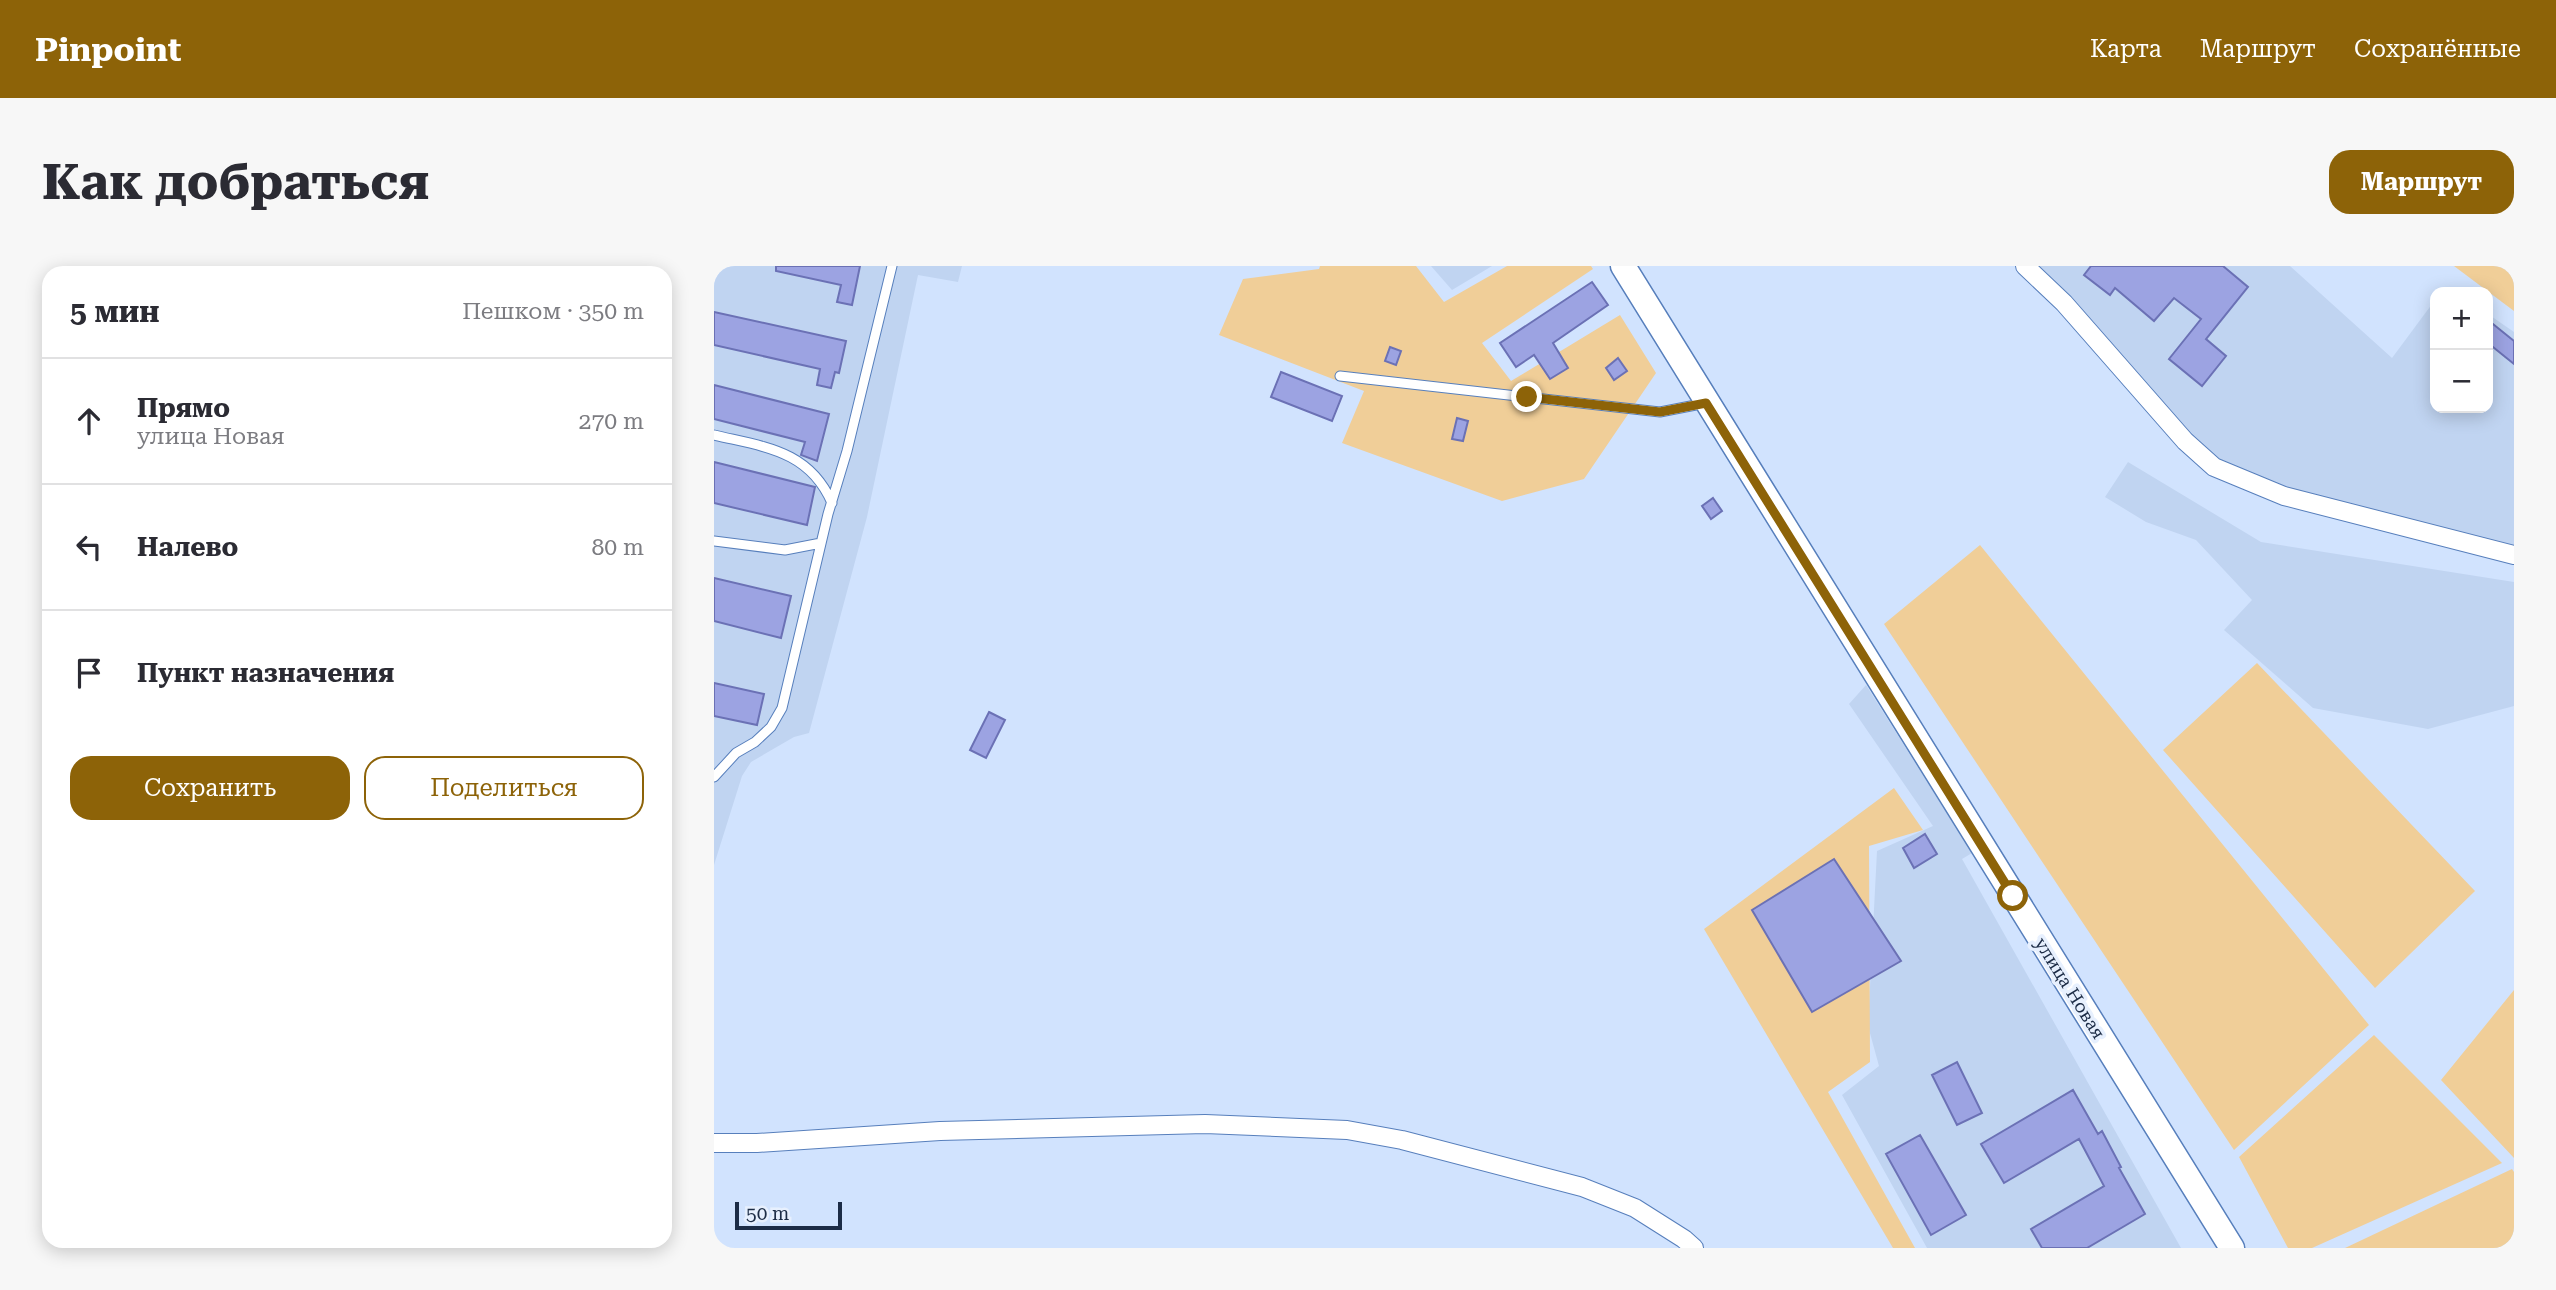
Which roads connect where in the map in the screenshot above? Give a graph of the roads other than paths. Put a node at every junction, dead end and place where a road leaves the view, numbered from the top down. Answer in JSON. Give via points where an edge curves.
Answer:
{"nodes":[{"id":1,"x":892,"y":266,"type":"edge"},
{"id":2,"x":1623,"y":266,"type":"edge"},
{"id":3,"x":2025,"y":266,"type":"edge"},
{"id":4,"x":1340,"y":376,"type":"dead end"},
{"id":5,"x":1706,"y":403,"type":"junction"},
{"id":6,"x":714,"y":435,"type":"edge"},
{"id":7,"x":832,"y":503,"type":"junction"},
{"id":8,"x":714,"y":541,"type":"edge"},
{"id":9,"x":821,"y":543,"type":"junction"},
{"id":10,"x":2514,"y":555,"type":"edge"},
{"id":11,"x":714,"y":777,"type":"edge"},
{"id":12,"x":714,"y":1143,"type":"edge"},
{"id":13,"x":1694,"y":1248,"type":"edge"},
{"id":14,"x":2232,"y":1248,"type":"edge"}],
"edges":[{"from":1,"to":7,"type":"lane"},
{"from":2,"to":5,"type":"street","name":"улица Новая"},
{"from":3,"to":10,"type":"street","via":[[2214,467],[2284,496]]},
{"from":4,"to":5,"type":"lane","via":[[1660,412]]},
{"from":5,"to":14,"type":"street","name":"улица Новая"},
{"from":6,"to":7,"type":"lane","via":[[781,451],[817,474]]},
{"from":7,"to":9,"type":"lane"},
{"from":8,"to":9,"type":"lane","via":[[785,550]]},
{"from":9,"to":11,"type":"lane","via":[[782,708],[771,727],[736,753]]},
{"from":12,"to":13,"type":"street","via":[[1205,1124],[1346,1130],[1582,1187],[1635,1208]]}]}
